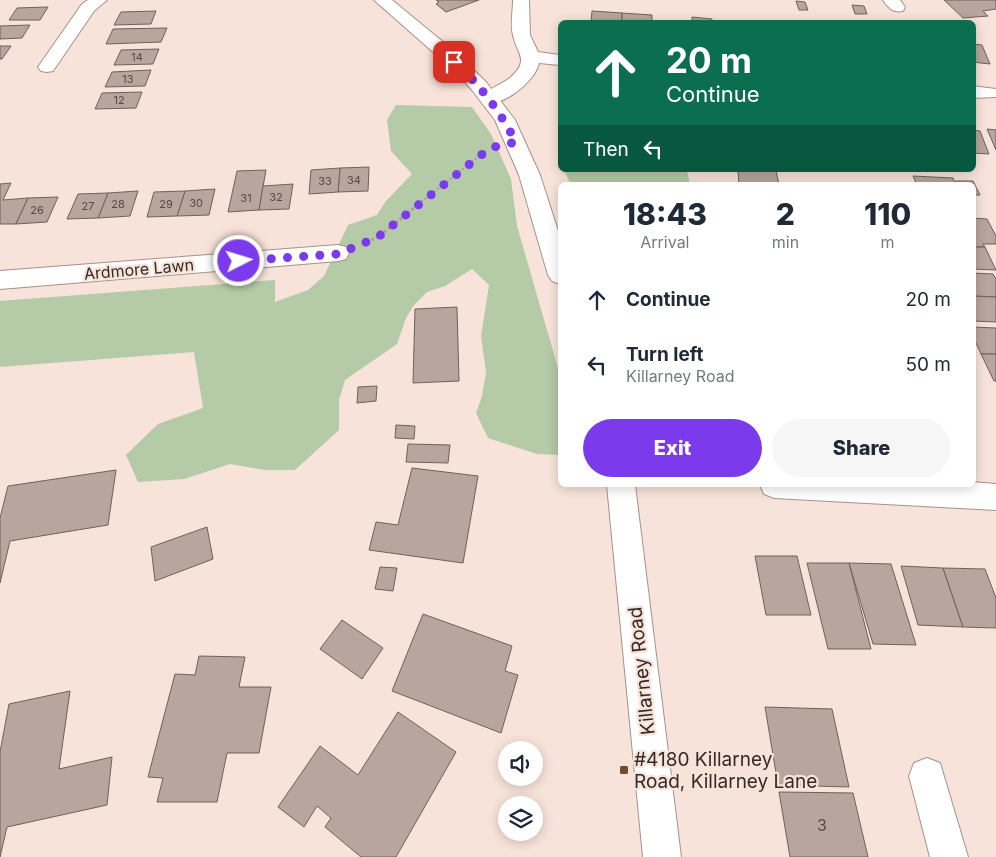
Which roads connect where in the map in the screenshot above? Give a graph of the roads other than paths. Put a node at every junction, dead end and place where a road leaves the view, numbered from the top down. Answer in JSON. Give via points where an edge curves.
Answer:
{"nodes":[{"id":1,"x":99,"y":0,"type":"edge"},
{"id":2,"x":382,"y":0,"type":"edge"},
{"id":3,"x":521,"y":0,"type":"edge"},
{"id":4,"x":531,"y":57,"type":"junction"},
{"id":5,"x":558,"y":60,"type":"edge"},
{"id":6,"x":47,"y":67,"type":"dead end"},
{"id":7,"x":490,"y":99,"type":"junction"},
{"id":8,"x":338,"y":254,"type":"road end"},
{"id":9,"x":558,"y":269,"type":"edge"},
{"id":10,"x":0,"y":280,"type":"edge"},
{"id":11,"x":621,"y":487,"type":"edge"},
{"id":12,"x":846,"y":487,"type":"edge"},
{"id":13,"x":953,"y":490,"type":"edge"},
{"id":14,"x":996,"y":497,"type":"edge"},
{"id":15,"x":927,"y":776,"type":"dead end"},
{"id":16,"x":662,"y":857,"type":"edge"},
{"id":17,"x":949,"y":857,"type":"edge"}],
"edges":[{"from":1,"to":6,"type":"street","via":[[88,8]]},
{"from":2,"to":7,"type":"street","via":[[466,72]]},
{"from":3,"to":4,"type":"street","via":[[521,35]]},
{"from":4,"to":5,"type":"street"},
{"from":4,"to":7,"type":"street","via":[[528,71],[510,88]]},
{"from":7,"to":9,"type":"street","via":[[516,142]]},
{"from":8,"to":10,"type":"street","name":"Ardmore Lawn"},
{"from":11,"to":16,"type":"street","name":"Killarney Road"},
{"from":12,"to":13,"type":"street"},
{"from":13,"to":14,"type":"street"},
{"from":15,"to":17,"type":"street"}]}
